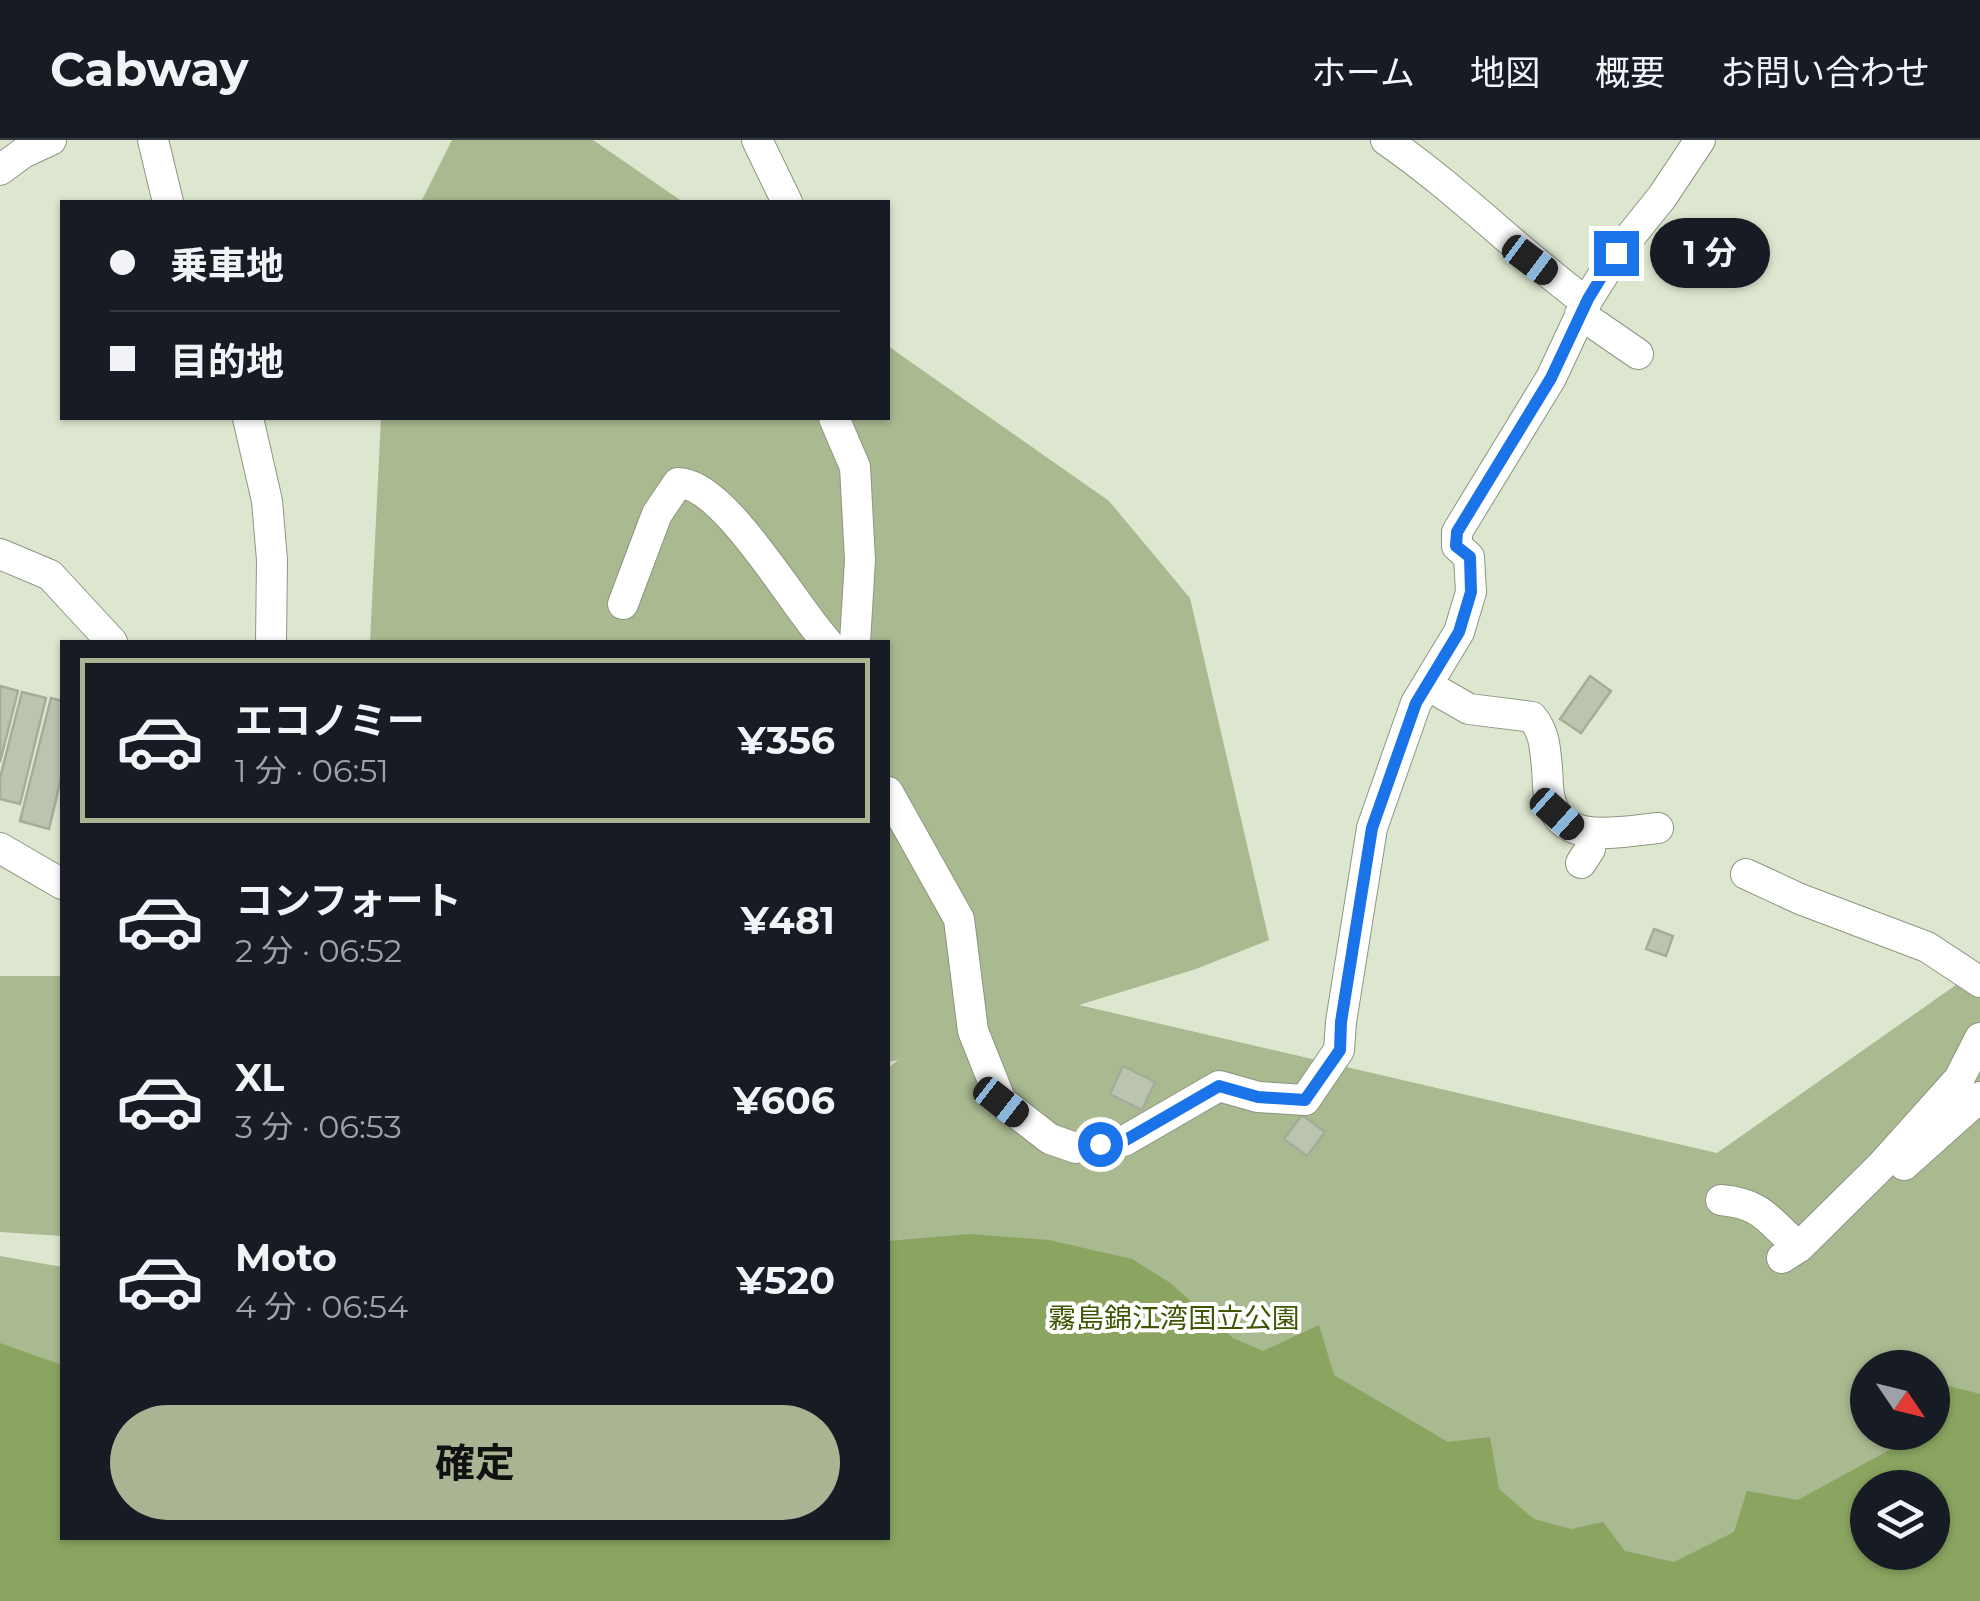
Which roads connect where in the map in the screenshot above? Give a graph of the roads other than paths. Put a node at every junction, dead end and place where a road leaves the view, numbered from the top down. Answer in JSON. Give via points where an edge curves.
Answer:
{"nodes":[{"id":1,"x":51,"y":140,"type":"edge"},
{"id":2,"x":153,"y":140,"type":"edge"},
{"id":3,"x":757,"y":140,"type":"edge"},
{"id":4,"x":1386,"y":140,"type":"edge"},
{"id":5,"x":1700,"y":140,"type":"edge"},
{"id":6,"x":0,"y":170,"type":"edge"},
{"id":7,"x":168,"y":200,"type":"edge"},
{"id":8,"x":787,"y":200,"type":"edge"},
{"id":9,"x":1583,"y":308,"type":"junction"},
{"id":10,"x":1638,"y":354,"type":"dead end"},
{"id":11,"x":248,"y":420,"type":"edge"},
{"id":12,"x":835,"y":420,"type":"edge"},
{"id":13,"x":0,"y":554,"type":"edge"},
{"id":14,"x":623,"y":604,"type":"dead end"},
{"id":15,"x":110,"y":640,"type":"edge"},
{"id":16,"x":271,"y":640,"type":"edge"},
{"id":17,"x":826,"y":640,"type":"edge"},
{"id":18,"x":855,"y":640,"type":"edge"},
{"id":19,"x":1426,"y":685,"type":"junction"},
{"id":20,"x":890,"y":796,"type":"edge"},
{"id":21,"x":1658,"y":828,"type":"dead end"},
{"id":22,"x":1593,"y":833,"type":"junction"},
{"id":23,"x":0,"y":848,"type":"edge"},
{"id":24,"x":1581,"y":863,"type":"dead end"},
{"id":25,"x":1746,"y":874,"type":"dead end"},
{"id":26,"x":60,"y":883,"type":"edge"},
{"id":27,"x":1980,"y":982,"type":"edge"},
{"id":28,"x":1980,"y":1038,"type":"edge"},
{"id":29,"x":1980,"y":1098,"type":"edge"},
{"id":30,"x":1881,"y":1166,"type":"junction"},
{"id":31,"x":1722,"y":1200,"type":"dead end"}],
"edges":[{"from":1,"to":6,"type":"street"},
{"from":2,"to":7,"type":"street"},
{"from":3,"to":8,"type":"street"},
{"from":4,"to":9,"type":"street"},
{"from":5,"to":9,"type":"street"},
{"from":9,"to":10,"type":"street"},
{"from":9,"to":19,"type":"street","via":[[1551,378],[1457,532],[1456,546],[1470,557],[1471,592],[1459,632]]},
{"from":11,"to":16,"type":"street","via":[[267,501]]},
{"from":12,"to":18,"type":"street","via":[[854,467],[860,560]]},
{"from":13,"to":15,"type":"street","via":[[50,575]]},
{"from":14,"to":17,"type":"street","via":[[657,514],[678,483],[688,483],[740,526]]},
{"from":19,"to":20,"type":"street","via":[[1372,828],[1340,1050],[1320,1084],[1305,1100],[1219,1086],[1124,1141],[1076,1148],[1050,1139],[1001,1102],[972,1031],[960,919]]},
{"from":19,"to":22,"type":"street","via":[[1469,708],[1532,716],[1542,729],[1557,814],[1574,830]]},
{"from":21,"to":22,"type":"street"},
{"from":22,"to":24,"type":"street"},
{"from":23,"to":26,"type":"street"},
{"from":25,"to":27,"type":"street","via":[[1927,947]]},
{"from":28,"to":30,"type":"street","via":[[1959,1079]]},
{"from":29,"to":30,"type":"street","via":[[1890,1177]]},
{"from":30,"to":31,"type":"street","via":[[1790,1252],[1758,1208]]}]}
